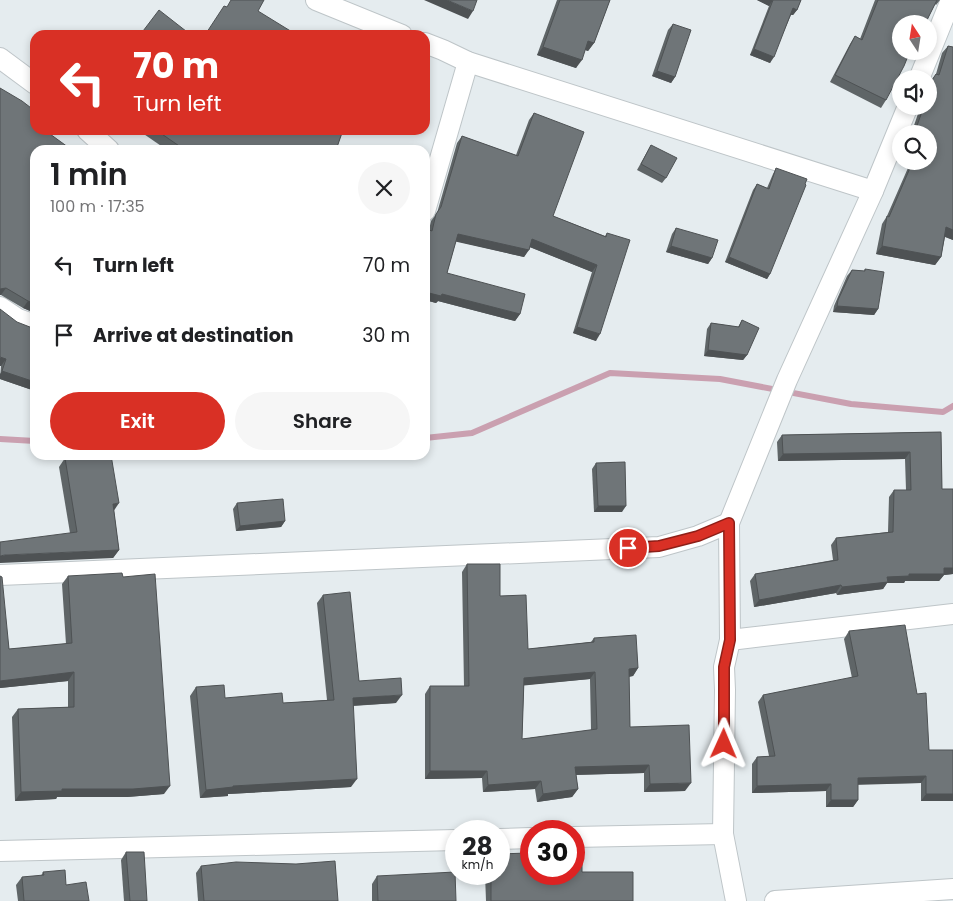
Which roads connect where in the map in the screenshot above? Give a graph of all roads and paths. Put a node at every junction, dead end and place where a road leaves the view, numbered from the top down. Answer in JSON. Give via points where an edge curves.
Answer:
{"nodes":[{"id":1,"x":316,"y":0,"type":"edge"},
{"id":2,"x":951,"y":0,"type":"edge"},
{"id":3,"x":390,"y":30,"type":"edge"},
{"id":4,"x":430,"y":45,"type":"edge"},
{"id":5,"x":0,"y":58,"type":"edge"},
{"id":6,"x":468,"y":62,"type":"junction"},
{"id":7,"x":923,"y":70,"type":"edge"},
{"id":8,"x":30,"y":80,"type":"edge"},
{"id":9,"x":904,"y":115,"type":"edge"},
{"id":10,"x":92,"y":135,"type":"edge"},
{"id":11,"x":104,"y":145,"type":"edge"},
{"id":12,"x":873,"y":191,"type":"junction"},
{"id":13,"x":430,"y":194,"type":"edge"},
{"id":14,"x":0,"y":306,"type":"edge"},
{"id":15,"x":30,"y":323,"type":"edge"},
{"id":16,"x":729,"y":523,"type":"junction"},
{"id":17,"x":0,"y":575,"type":"edge"},
{"id":18,"x":953,"y":614,"type":"edge"},
{"id":19,"x":730,"y":640,"type":"junction"},
{"id":20,"x":723,"y":834,"type":"junction"},
{"id":21,"x":585,"y":837,"type":"edge"},
{"id":22,"x":445,"y":840,"type":"edge"},
{"id":23,"x":0,"y":851,"type":"edge"},
{"id":24,"x":953,"y":889,"type":"edge"},
{"id":25,"x":736,"y":901,"type":"edge"},
{"id":26,"x":775,"y":901,"type":"edge"}],
"edges":[{"from":1,"to":3,"type":"street"},
{"from":2,"to":7,"type":"street"},
{"from":4,"to":6,"type":"street"},
{"from":5,"to":8,"type":"street"},
{"from":6,"to":12,"type":"street"},
{"from":6,"to":13,"type":"street"},
{"from":9,"to":12,"type":"street"},
{"from":10,"to":11,"type":"street"},
{"from":12,"to":16,"type":"street","via":[[787,380]]},
{"from":14,"to":15,"type":"street"},
{"from":16,"to":17,"type":"street","via":[[698,536],[659,546]]},
{"from":16,"to":19,"type":"street"},
{"from":18,"to":19,"type":"street"},
{"from":19,"to":20,"type":"street","via":[[724,667]]},
{"from":20,"to":21,"type":"street"},
{"from":20,"to":25,"type":"street"},
{"from":22,"to":23,"type":"street"},
{"from":24,"to":26,"type":"street"}]}
